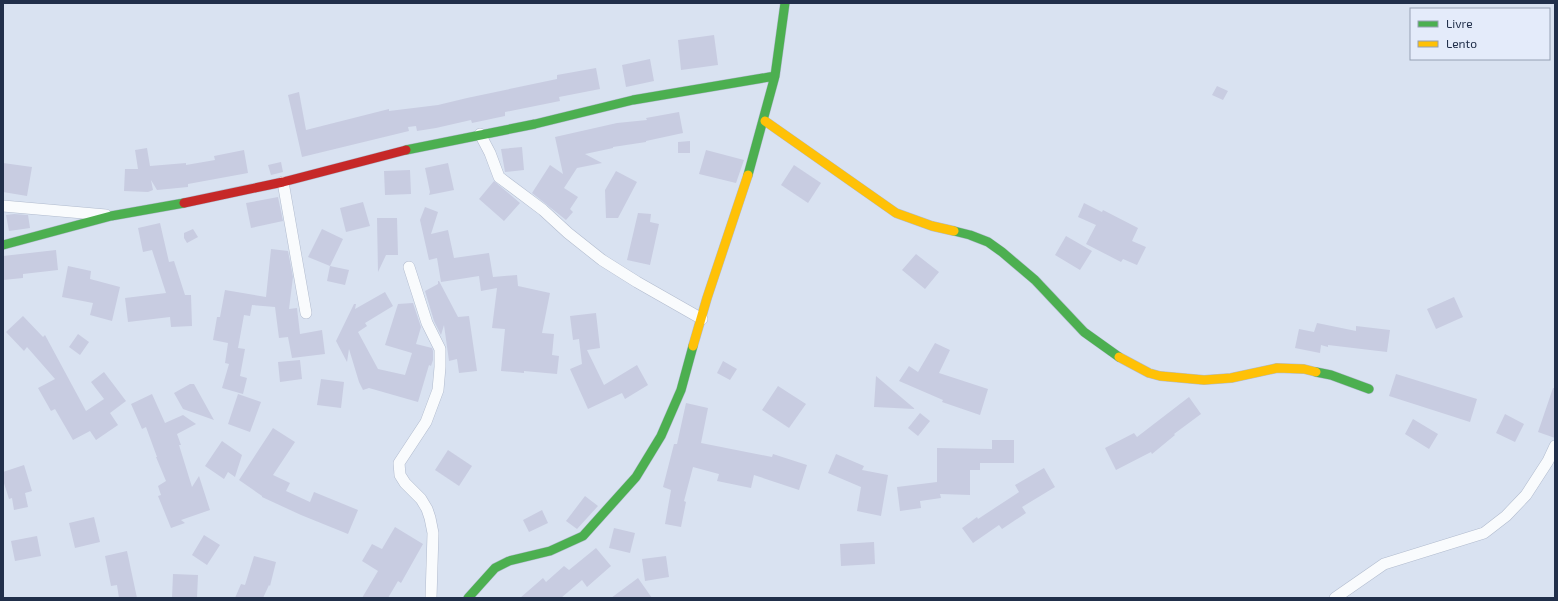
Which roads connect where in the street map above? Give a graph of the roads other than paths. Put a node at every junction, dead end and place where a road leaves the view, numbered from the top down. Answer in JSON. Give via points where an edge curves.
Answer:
{"nodes":[{"id":1,"x":785,"y":3,"type":"edge"},
{"id":2,"x":775,"y":76,"type":"junction"},
{"id":3,"x":764,"y":121,"type":"junction"},
{"id":4,"x":480,"y":134,"type":"junction"},
{"id":5,"x":283,"y":182,"type":"junction"},
{"id":6,"x":3,"y":206,"type":"edge"},
{"id":7,"x":111,"y":216,"type":"junction"},
{"id":8,"x":3,"y":245,"type":"edge"},
{"id":9,"x":409,"y":267,"type":"dead end"},
{"id":10,"x":306,"y":313,"type":"dead end"},
{"id":11,"x":702,"y":319,"type":"junction"},
{"id":12,"x":1369,"y":390,"type":"dead end"},
{"id":13,"x":1555,"y":446,"type":"edge"},
{"id":14,"x":430,"y":598,"type":"edge"},
{"id":15,"x":468,"y":598,"type":"edge"},
{"id":16,"x":1335,"y":598,"type":"edge"}],
"edges":[{"from":1,"to":2,"type":"street"},
{"from":2,"to":3,"type":"street"},
{"from":2,"to":4,"type":"street","via":[[633,100],[535,124]]},
{"from":3,"to":11,"type":"street","via":[[745,189]]},
{"from":3,"to":12,"type":"street","via":[[896,213],[988,242],[1035,280],[1084,332],[1149,373],[1204,380],[1231,378],[1277,368],[1304,369],[1331,375]]},
{"from":4,"to":5,"type":"street"},
{"from":4,"to":11,"type":"street","via":[[499,177],[602,260]]},
{"from":5,"to":7,"type":"street"},
{"from":5,"to":10,"type":"street"},
{"from":6,"to":7,"type":"street"},
{"from":7,"to":8,"type":"street"},
{"from":9,"to":14,"type":"street","via":[[428,323],[440,349],[438,390],[426,422],[399,463],[400,475],[421,499],[430,518],[433,533]]},
{"from":11,"to":15,"type":"street","via":[[672,412],[636,477],[583,536],[550,551],[509,561],[495,568]]},
{"from":13,"to":16,"type":"street","via":[[1526,495],[1506,516],[1484,533],[1384,564]]}]}
